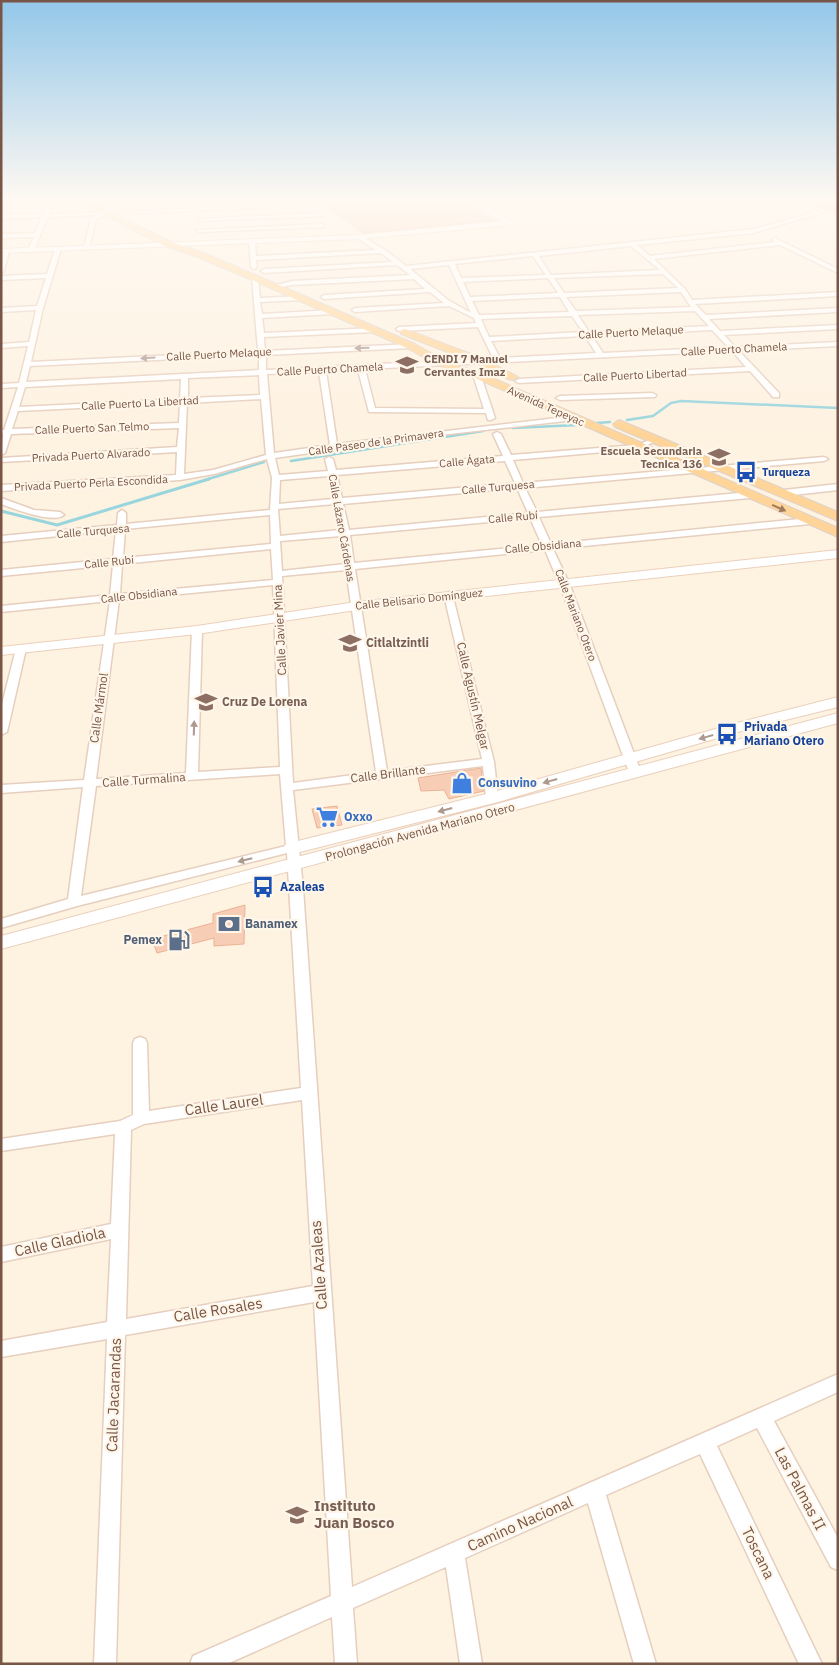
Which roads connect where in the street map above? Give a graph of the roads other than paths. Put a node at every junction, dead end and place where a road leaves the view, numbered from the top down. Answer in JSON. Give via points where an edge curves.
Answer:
{"nodes":[{"id":1,"x":50,"y":279,"type":"edge"},
{"id":2,"x":256,"y":279,"type":"edge"},
{"id":3,"x":267,"y":279,"type":"edge"},
{"id":4,"x":282,"y":279,"type":"edge"},
{"id":5,"x":379,"y":279,"type":"edge"},
{"id":6,"x":416,"y":279,"type":"edge"},
{"id":7,"x":489,"y":279,"type":"edge"},
{"id":8,"x":552,"y":279,"type":"edge"},
{"id":9,"x":672,"y":279,"type":"edge"},
{"id":10,"x":459,"y":280,"type":"joint"},
{"id":11,"x":292,"y":283,"type":"junction"},
{"id":12,"x":275,"y":286,"type":"junction"},
{"id":13,"x":432,"y":290,"type":"junction"},
{"id":14,"x":683,"y":290,"type":"junction"},
{"id":15,"x":838,"y":294,"type":"edge"},
{"id":16,"x":562,"y":295,"type":"junction"},
{"id":17,"x":324,"y":297,"type":"junction"},
{"id":18,"x":302,"y":298,"type":"junction"},
{"id":19,"x":469,"y":299,"type":"junction"},
{"id":20,"x":256,"y":300,"type":"junction"},
{"id":21,"x":690,"y":302,"type":"junction"},
{"id":22,"x":453,"y":304,"type":"junction"},
{"id":23,"x":40,"y":308,"type":"junction"},
{"id":24,"x":697,"y":309,"type":"junction"},
{"id":25,"x":1,"y":310,"type":"edge"},
{"id":26,"x":355,"y":310,"type":"junction"},
{"id":27,"x":838,"y":310,"type":"edge"},
{"id":28,"x":332,"y":312,"type":"junction"},
{"id":29,"x":574,"y":314,"type":"junction"},
{"id":30,"x":258,"y":316,"type":"junction"},
{"id":31,"x":478,"y":317,"type":"junction"},
{"id":32,"x":704,"y":317,"type":"junction"},
{"id":33,"x":481,"y":325,"type":"junction"},
{"id":34,"x":838,"y":327,"type":"edge"},
{"id":35,"x":399,"y":329,"type":"junction"},
{"id":36,"x":375,"y":330,"type":"junction"},
{"id":37,"x":717,"y":331,"type":"junction"},
{"id":38,"x":587,"y":334,"type":"junction"},
{"id":39,"x":260,"y":335,"type":"junction"},
{"id":40,"x":487,"y":339,"type":"junction"},
{"id":41,"x":31,"y":344,"type":"junction"},
{"id":42,"x":838,"y":344,"type":"edge"},
{"id":43,"x":1,"y":346,"type":"edge"},
{"id":44,"x":411,"y":346,"type":"junction"},
{"id":45,"x":734,"y":350,"type":"junction"},
{"id":46,"x":262,"y":352,"type":"junction"},
{"id":47,"x":623,"y":354,"type":"junction"},
{"id":48,"x":601,"y":355,"type":"junction"},
{"id":49,"x":497,"y":360,"type":"junction"},
{"id":50,"x":480,"y":361,"type":"junction"},
{"id":51,"x":441,"y":363,"type":"junction"},
{"id":52,"x":27,"y":364,"type":"junction"},
{"id":53,"x":361,"y":368,"type":"junction"},
{"id":54,"x":633,"y":368,"type":"junction"},
{"id":55,"x":322,"y":369,"type":"junction"},
{"id":56,"x":751,"y":369,"type":"junction"},
{"id":57,"x":262,"y":372,"type":"junction"},
{"id":58,"x":477,"y":375,"type":"junction"},
{"id":59,"x":185,"y":376,"type":"junction"},
{"id":60,"x":519,"y":380,"type":"junction"},
{"id":61,"x":22,"y":385,"type":"junction"},
{"id":62,"x":1,"y":386,"type":"edge"},
{"id":63,"x":552,"y":394,"type":"junction"},
{"id":64,"x":776,"y":396,"type":"dead end"},
{"id":65,"x":264,"y":397,"type":"junction"},
{"id":66,"x":183,"y":401,"type":"junction"},
{"id":67,"x":15,"y":410,"type":"junction"},
{"id":68,"x":488,"y":411,"type":"junction"},
{"id":69,"x":579,"y":413,"type":"junction"},
{"id":70,"x":609,"y":420,"type":"dead end"},
{"id":71,"x":183,"y":424,"type":"junction"},
{"id":72,"x":496,"y":430,"type":"junction"},
{"id":73,"x":4,"y":432,"type":"edge"},
{"id":74,"x":657,"y":439,"type":"junction"},
{"id":75,"x":638,"y":447,"type":"junction"},
{"id":76,"x":334,"y":448,"type":"junction"},
{"id":77,"x":182,"y":449,"type":"junction"},
{"id":78,"x":1,"y":453,"type":"edge"},
{"id":79,"x":270,"y":456,"type":"junction"},
{"id":80,"x":508,"y":457,"type":"junction"},
{"id":81,"x":329,"y":459,"type":"dead end"},
{"id":82,"x":824,"y":459,"type":"dead end"},
{"id":83,"x":1,"y":460,"type":"edge"},
{"id":84,"x":723,"y":468,"type":"junction"},
{"id":85,"x":694,"y":470,"type":"junction"},
{"id":86,"x":333,"y":472,"type":"junction"},
{"id":87,"x":180,"y":477,"type":"junction"},
{"id":88,"x":276,"y":478,"type":"junction"},
{"id":89,"x":519,"y":485,"type":"junction"},
{"id":90,"x":838,"y":487,"type":"edge"},
{"id":91,"x":1,"y":488,"type":"edge"},
{"id":92,"x":784,"y":493,"type":"junction"},
{"id":93,"x":750,"y":495,"type":"junction"},
{"id":94,"x":1,"y":501,"type":"edge"},
{"id":95,"x":339,"y":502,"type":"junction"},
{"id":96,"x":274,"y":510,"type":"junction"},
{"id":97,"x":122,"y":513,"type":"dead end"},
{"id":98,"x":60,"y":515,"type":"dead end"},
{"id":99,"x":533,"y":515,"type":"junction"},
{"id":100,"x":838,"y":517,"type":"edge"},
{"id":101,"x":810,"y":521,"type":"junction"},
{"id":102,"x":119,"y":529,"type":"junction"},
{"id":103,"x":345,"y":532,"type":"junction"},
{"id":104,"x":838,"y":533,"type":"edge"},
{"id":105,"x":1,"y":539,"type":"edge"},
{"id":106,"x":276,"y":542,"type":"junction"},
{"id":107,"x":548,"y":546,"type":"junction"},
{"id":108,"x":838,"y":554,"type":"edge"},
{"id":109,"x":118,"y":561,"type":"junction"},
{"id":110,"x":350,"y":565,"type":"junction"},
{"id":111,"x":1,"y":573,"type":"edge"},
{"id":112,"x":278,"y":578,"type":"junction"},
{"id":113,"x":564,"y":583,"type":"junction"},
{"id":114,"x":449,"y":596,"type":"junction"},
{"id":115,"x":115,"y":597,"type":"junction"},
{"id":116,"x":356,"y":606,"type":"junction"},
{"id":117,"x":1,"y":608,"type":"edge"},
{"id":118,"x":280,"y":616,"type":"junction"},
{"id":119,"x":197,"y":630,"type":"junction"},
{"id":120,"x":108,"y":641,"type":"junction"},
{"id":121,"x":21,"y":649,"type":"junction"},
{"id":122,"x":1,"y":651,"type":"edge"},
{"id":123,"x":838,"y":702,"type":"edge"},
{"id":124,"x":838,"y":718,"type":"edge"},
{"id":125,"x":1,"y":732,"type":"edge"},
{"id":126,"x":488,"y":762,"type":"junction"},
{"id":127,"x":633,"y":765,"type":"junction"},
{"id":128,"x":286,"y":770,"type":"junction"},
{"id":129,"x":382,"y":775,"type":"junction"},
{"id":130,"x":192,"y":776,"type":"junction"},
{"id":131,"x":88,"y":783,"type":"junction"},
{"id":132,"x":287,"y":787,"type":"junction"},
{"id":133,"x":1,"y":789,"type":"edge"},
{"id":134,"x":492,"y":798,"type":"junction"},
{"id":135,"x":293,"y":857,"type":"junction"},
{"id":136,"x":74,"y":902,"type":"junction"},
{"id":137,"x":30,"y":916,"type":"junction"},
{"id":138,"x":1,"y":924,"type":"edge"},
{"id":139,"x":33,"y":934,"type":"junction"},
{"id":140,"x":1,"y":943,"type":"edge"},
{"id":141,"x":140,"y":1044,"type":"dead end"},
{"id":142,"x":308,"y":1093,"type":"junction"},
{"id":143,"x":141,"y":1118,"type":"junction"},
{"id":144,"x":123,"y":1126,"type":"junction"},
{"id":145,"x":1,"y":1145,"type":"edge"},
{"id":146,"x":119,"y":1230,"type":"junction"},
{"id":147,"x":1,"y":1255,"type":"edge"},
{"id":148,"x":320,"y":1293,"type":"junction"},
{"id":149,"x":116,"y":1327,"type":"junction"},
{"id":150,"x":1,"y":1349,"type":"edge"},
{"id":151,"x":838,"y":1383,"type":"edge"},
{"id":152,"x":762,"y":1418,"type":"junction"},
{"id":153,"x":705,"y":1443,"type":"junction"},
{"id":154,"x":595,"y":1491,"type":"junction"},
{"id":155,"x":454,"y":1553,"type":"junction"},
{"id":156,"x":838,"y":1560,"type":"edge"},
{"id":157,"x":341,"y":1602,"type":"junction"},
{"id":158,"x":105,"y":1664,"type":"edge"},
{"id":159,"x":201,"y":1664,"type":"edge"},
{"id":160,"x":346,"y":1664,"type":"edge"},
{"id":161,"x":471,"y":1664,"type":"edge"},
{"id":162,"x":644,"y":1664,"type":"edge"},
{"id":163,"x":811,"y":1664,"type":"edge"}],
"edges":[{"from":1,"to":23,"type":"street"},
{"from":2,"to":20,"type":"street","name":"Calle Javier Mina"},
{"from":3,"to":12,"type":"main road","name":"Avenida Tepeyac"},
{"from":4,"to":11,"type":"main road","name":"Avenida Tepeyac"},
{"from":5,"to":11,"type":"street"},
{"from":6,"to":13,"type":"street"},
{"from":7,"to":10,"type":"street"},
{"from":8,"to":16,"type":"street"},
{"from":9,"to":14,"type":"street"},
{"from":10,"to":19,"type":"street"},
{"from":11,"to":12,"type":"street"},
{"from":11,"to":17,"type":"main road","name":"Avenida Tepeyac"},
{"from":12,"to":18,"type":"main road","name":"Avenida Tepeyac"},
{"from":13,"to":17,"type":"street"},
{"from":13,"to":22,"type":"street"},
{"from":14,"to":16,"type":"street"},
{"from":14,"to":21,"type":"street"},
{"from":15,"to":21,"type":"street"},
{"from":16,"to":19,"type":"street"},
{"from":16,"to":29,"type":"street"},
{"from":17,"to":26,"type":"main road","name":"Avenida Tepeyac"},
{"from":18,"to":20,"type":"street"},
{"from":18,"to":28,"type":"main road","name":"Avenida Tepeyac"},
{"from":19,"to":31,"type":"street"},
{"from":20,"to":30,"type":"street","name":"Calle Javier Mina"},
{"from":21,"to":24,"type":"street"},
{"from":22,"to":26,"type":"street"},
{"from":22,"to":31,"type":"street"},
{"from":23,"to":25,"type":"street"},
{"from":23,"to":41,"type":"street"},
{"from":24,"to":29,"type":"street"},
{"from":24,"to":32,"type":"street"},
{"from":26,"to":35,"type":"main road","name":"Avenida Tepeyac"},
{"from":27,"to":32,"type":"street"},
{"from":28,"to":30,"type":"street"},
{"from":28,"to":36,"type":"main road","name":"Avenida Tepeyac"},
{"from":29,"to":31,"type":"street"},
{"from":29,"to":38,"type":"street"},
{"from":30,"to":39,"type":"street","name":"Calle Javier Mina"},
{"from":31,"to":33,"type":"street"},
{"from":32,"to":37,"type":"street"},
{"from":33,"to":35,"type":"street"},
{"from":33,"to":40,"type":"street"},
{"from":34,"to":37,"type":"street","name":"Calle Puerto Melaque"},
{"from":35,"to":50,"type":"main road","name":"Avenida Tepeyac"},
{"from":36,"to":39,"type":"street"},
{"from":36,"to":44,"type":"main road","name":"Avenida Tepeyac"},
{"from":37,"to":38,"type":"street","name":"Calle Puerto Melaque"},
{"from":37,"to":45,"type":"street"},
{"from":38,"to":40,"type":"street","name":"Calle Puerto Melaque"},
{"from":38,"to":48,"type":"street"},
{"from":39,"to":46,"type":"street","name":"Calle Javier Mina"},
{"from":40,"to":49,"type":"street"},
{"from":41,"to":43,"type":"street"},
{"from":41,"to":52,"type":"street"},
{"from":42,"to":45,"type":"street","name":"Calle Puerto Chamela"},
{"from":44,"to":46,"type":"street","name":"Calle Puerto Melaque","one_way":true},
{"from":44,"to":51,"type":"main road","name":"Avenida Tepeyac"},
{"from":45,"to":47,"type":"street","name":"Calle Puerto Chamela"},
{"from":45,"to":56,"type":"street"},
{"from":46,"to":52,"type":"street","name":"Calle Puerto Melaque","one_way":true},
{"from":46,"to":57,"type":"street","name":"Calle Javier Mina"},
{"from":47,"to":48,"type":"street","name":"Calle Puerto Chamela"},
{"from":47,"to":54,"type":"street"},
{"from":48,"to":49,"type":"street","name":"Calle Puerto Chamela"},
{"from":49,"to":50,"type":"street","name":"Calle Puerto Chamela"},
{"from":50,"to":51,"type":"street","name":"Calle Puerto Chamela"},
{"from":50,"to":60,"type":"main road","name":"Avenida Tepeyac"},
{"from":51,"to":53,"type":"street","name":"Calle Puerto Chamela"},
{"from":51,"to":58,"type":"main road","name":"Avenida Tepeyac"},
{"from":52,"to":61,"type":"street"},
{"from":53,"to":55,"type":"street","name":"Calle Puerto Chamela"},
{"from":53,"to":68,"type":"street","via":[[372,410]]},
{"from":54,"to":56,"type":"street","name":"Calle Puerto Libertad"},
{"from":54,"to":60,"type":"street","name":"Calle Puerto Libertad"},
{"from":54,"to":63,"type":"street","via":[[649,390]]},
{"from":55,"to":57,"type":"street","name":"Calle Puerto Chamela"},
{"from":55,"to":76,"type":"street"},
{"from":56,"to":64,"type":"street"},
{"from":57,"to":59,"type":"street","name":"Calle Puerto Chamela"},
{"from":57,"to":65,"type":"street","name":"Calle Javier Mina"},
{"from":58,"to":68,"type":"street","name":"Calle Mariano Otero"},
{"from":58,"to":69,"type":"main road","name":"Avenida Tepeyac"},
{"from":59,"to":61,"type":"street","name":"Calle Puerto Chamela"},
{"from":59,"to":66,"type":"street"},
{"from":60,"to":63,"type":"main road","name":"Avenida Tepeyac"},
{"from":61,"to":62,"type":"street","name":"Calle Puerto Chamela"},
{"from":61,"to":67,"type":"street"},
{"from":63,"to":69,"type":"main road","name":"Avenida Tepeyac"},
{"from":65,"to":66,"type":"street","name":"Calle Puerto La Libertad"},
{"from":65,"to":79,"type":"street","name":"Calle Javier Mina"},
{"from":66,"to":67,"type":"street","name":"Calle Puerto La Libertad"},
{"from":66,"to":71,"type":"street"},
{"from":67,"to":73,"type":"street"},
{"from":68,"to":72,"type":"street","name":"Calle Mariano Otero"},
{"from":69,"to":72,"type":"street","name":"Calle Paseo de la Primavera"},
{"from":69,"to":75,"type":"main road","name":"Avenida Tepeyac"},
{"from":70,"to":74,"type":"main road"},
{"from":71,"to":73,"type":"street","name":"Calle Puerto San Telmo"},
{"from":71,"to":77,"type":"street"},
{"from":72,"to":76,"type":"street","name":"Calle Paseo de la Primavera"},
{"from":72,"to":80,"type":"street","name":"Calle Mariano Otero"},
{"from":73,"to":78,"type":"street"},
{"from":74,"to":75,"type":"street","name":"Calle Ágata"},
{"from":74,"to":84,"type":"main road"},
{"from":75,"to":80,"type":"street","name":"Calle Ágata"},
{"from":75,"to":85,"type":"main road","name":"Avenida Tepeyac"},
{"from":76,"to":79,"type":"street","name":"Calle Paseo de la Primavera"},
{"from":77,"to":83,"type":"street","name":"Privada Puerto Alvarado"},
{"from":77,"to":87,"type":"street"},
{"from":79,"to":87,"type":"street","name":"Calle Paseo de la Primavera","via":[[214,472]]},
{"from":79,"to":88,"type":"street","name":"Calle Javier Mina"},
{"from":80,"to":86,"type":"street","name":"Calle Ágata"},
{"from":80,"to":89,"type":"street","name":"Calle Mariano Otero"},
{"from":81,"to":86,"type":"street","name":"Calle Lázaro Cárdenas"},
{"from":82,"to":84,"type":"street","name":"Calle Turquesa"},
{"from":84,"to":85,"type":"street","name":"Calle Turquesa"},
{"from":84,"to":92,"type":"main road"},
{"from":85,"to":89,"type":"street","name":"Calle Turquesa"},
{"from":85,"to":93,"type":"main road","name":"Avenida Tepeyac"},
{"from":86,"to":88,"type":"street","name":"Calle Ágata"},
{"from":86,"to":95,"type":"street","name":"Calle Lázaro Cárdenas"},
{"from":87,"to":91,"type":"street","name":"Privada Puerto Perla Escondida"},
{"from":88,"to":96,"type":"street","name":"Calle Javier Mina"},
{"from":89,"to":95,"type":"street","name":"Calle Turquesa"},
{"from":89,"to":99,"type":"street","name":"Calle Mariano Otero"},
{"from":90,"to":92,"type":"street"},
{"from":92,"to":100,"type":"main road"},
{"from":93,"to":99,"type":"street","name":"Calle Rubí"},
{"from":93,"to":101,"type":"main road","name":"Avenida Tepeyac","one_way":true},
{"from":94,"to":98,"type":"street","via":[[32,512]]},
{"from":95,"to":96,"type":"street","name":"Calle Turquesa"},
{"from":95,"to":103,"type":"street","name":"Calle Lázaro Cárdenas"},
{"from":96,"to":102,"type":"street","name":"Calle Turquesa"},
{"from":96,"to":106,"type":"street","name":"Calle Javier Mina"},
{"from":97,"to":102,"type":"street","name":"Calle Mármol"},
{"from":99,"to":103,"type":"street","name":"Calle Rubí"},
{"from":99,"to":107,"type":"street","name":"Calle Mariano Otero"},
{"from":101,"to":104,"type":"main road","name":"Avenida Tepeyac"},
{"from":101,"to":107,"type":"street","name":"Calle Obsidiana"},
{"from":102,"to":105,"type":"street","name":"Calle Turquesa"},
{"from":102,"to":109,"type":"street","name":"Calle Mármol"},
{"from":103,"to":106,"type":"street","name":"Calle Rubí"},
{"from":103,"to":110,"type":"street","name":"Calle Lázaro Cárdenas"},
{"from":106,"to":109,"type":"street","name":"Calle Rubí"},
{"from":106,"to":112,"type":"street","name":"Calle Javier Mina"},
{"from":107,"to":110,"type":"street","name":"Calle Obsidiana"},
{"from":107,"to":113,"type":"street","name":"Calle Mariano Otero"},
{"from":108,"to":113,"type":"street","name":"Calle Belisario Domínguez"},
{"from":109,"to":111,"type":"street","name":"Calle Rubí"},
{"from":109,"to":115,"type":"street","name":"Calle Mármol"},
{"from":110,"to":112,"type":"street","name":"Calle Obsidiana"},
{"from":110,"to":116,"type":"street","name":"Calle Lázaro Cárdenas"},
{"from":112,"to":115,"type":"street","name":"Calle Obsidiana"},
{"from":112,"to":118,"type":"street","name":"Calle Javier Mina"},
{"from":113,"to":114,"type":"street","name":"Calle Belisario Domínguez"},
{"from":113,"to":127,"type":"street","name":"Calle Mariano Otero"},
{"from":114,"to":116,"type":"street","name":"Calle Belisario Domínguez"},
{"from":114,"to":126,"type":"street","name":"Calle Agustín Melgar"},
{"from":115,"to":117,"type":"street","name":"Calle Obsidiana"},
{"from":115,"to":120,"type":"street","name":"Calle Mármol"},
{"from":116,"to":118,"type":"street","name":"Calle Belisario Domínguez"},
{"from":116,"to":129,"type":"street","name":"Calle Lázaro Cárdenas"},
{"from":118,"to":119,"type":"street","name":"Calle Belisario Domínguez"},
{"from":118,"to":128,"type":"street","name":"Calle Javier Mina"},
{"from":119,"to":120,"type":"street","name":"Calle Belisario Domínguez"},
{"from":130,"to":119,"type":"street","one_way":true},
{"from":120,"to":121,"type":"street","name":"Calle Belisario Domínguez"},
{"from":120,"to":131,"type":"street","name":"Calle Mármol"},
{"from":121,"to":122,"type":"street","name":"Calle Belisario Domínguez"},
{"from":121,"to":125,"type":"street"},
{"from":123,"to":127,"type":"street","name":"Prolongación Avenida Mariano Otero","one_way":true},
{"from":124,"to":127,"type":"street","name":"Prolongación Avenida Mariano Otero"},
{"from":126,"to":129,"type":"street","name":"Calle Brillante"},
{"from":126,"to":134,"type":"street","name":"Calle Agustín Melgar"},
{"from":127,"to":134,"type":"street","name":"Prolongación Avenida Mariano Otero","one_way":true},
{"from":127,"to":135,"type":"street","name":"Prolongación Avenida Mariano Otero"},
{"from":128,"to":130,"type":"street","name":"Calle Turmalina"},
{"from":128,"to":132,"type":"street","name":"Calle Javier Mina"},
{"from":129,"to":132,"type":"street","name":"Calle Brillante"},
{"from":130,"to":131,"type":"street","name":"Calle Turmalina"},
{"from":131,"to":133,"type":"street","name":"Calle Turmalina"},
{"from":131,"to":136,"type":"street","name":"Calle Mármol"},
{"from":132,"to":135,"type":"street","name":"Calle Javier Mina"},
{"from":134,"to":135,"type":"street","name":"Prolongación Avenida Mariano Otero","one_way":true},
{"from":135,"to":136,"type":"street","one_way":true},
{"from":135,"to":139,"type":"street","name":"Prolongación Avenida Mariano Otero"},
{"from":135,"to":142,"type":"street","name":"Calle Azaleas"},
{"from":136,"to":137,"type":"street"},
{"from":137,"to":138,"type":"street"},
{"from":137,"to":139,"type":"street"},
{"from":139,"to":140,"type":"street","name":"Prolongación Avenida Mariano Otero"},
{"from":141,"to":143,"type":"street"},
{"from":142,"to":143,"type":"street","name":"Calle Laurel"},
{"from":142,"to":148,"type":"street","name":"Calle Azaleas"},
{"from":143,"to":144,"type":"street","name":"Calle Laurel"},
{"from":144,"to":145,"type":"street","name":"Calle Laurel"},
{"from":144,"to":146,"type":"street","name":"Calle Jacarandas"},
{"from":146,"to":147,"type":"street","name":"Calle Gladiola"},
{"from":146,"to":149,"type":"street","name":"Calle Jacarandas"},
{"from":148,"to":149,"type":"street","name":"Calle Rosales"},
{"from":148,"to":157,"type":"street","name":"Calle Azaleas"},
{"from":149,"to":150,"type":"street","name":"Calle Rosales"},
{"from":149,"to":158,"type":"street","name":"Calle Jacarandas"},
{"from":151,"to":152,"type":"street","name":"Camino Nacional"},
{"from":152,"to":153,"type":"street","name":"Camino Nacional"},
{"from":152,"to":156,"type":"street","name":"Las Palmas II"},
{"from":153,"to":154,"type":"street","name":"Camino Nacional"},
{"from":153,"to":163,"type":"street","name":"Toscana"},
{"from":154,"to":155,"type":"street","name":"Camino Nacional"},
{"from":154,"to":162,"type":"street"},
{"from":155,"to":157,"type":"street","name":"Camino Nacional"},
{"from":155,"to":161,"type":"street"},
{"from":157,"to":159,"type":"street","name":"Camino Nacional"},
{"from":157,"to":160,"type":"street","name":"Calle Azaleas"}]}
